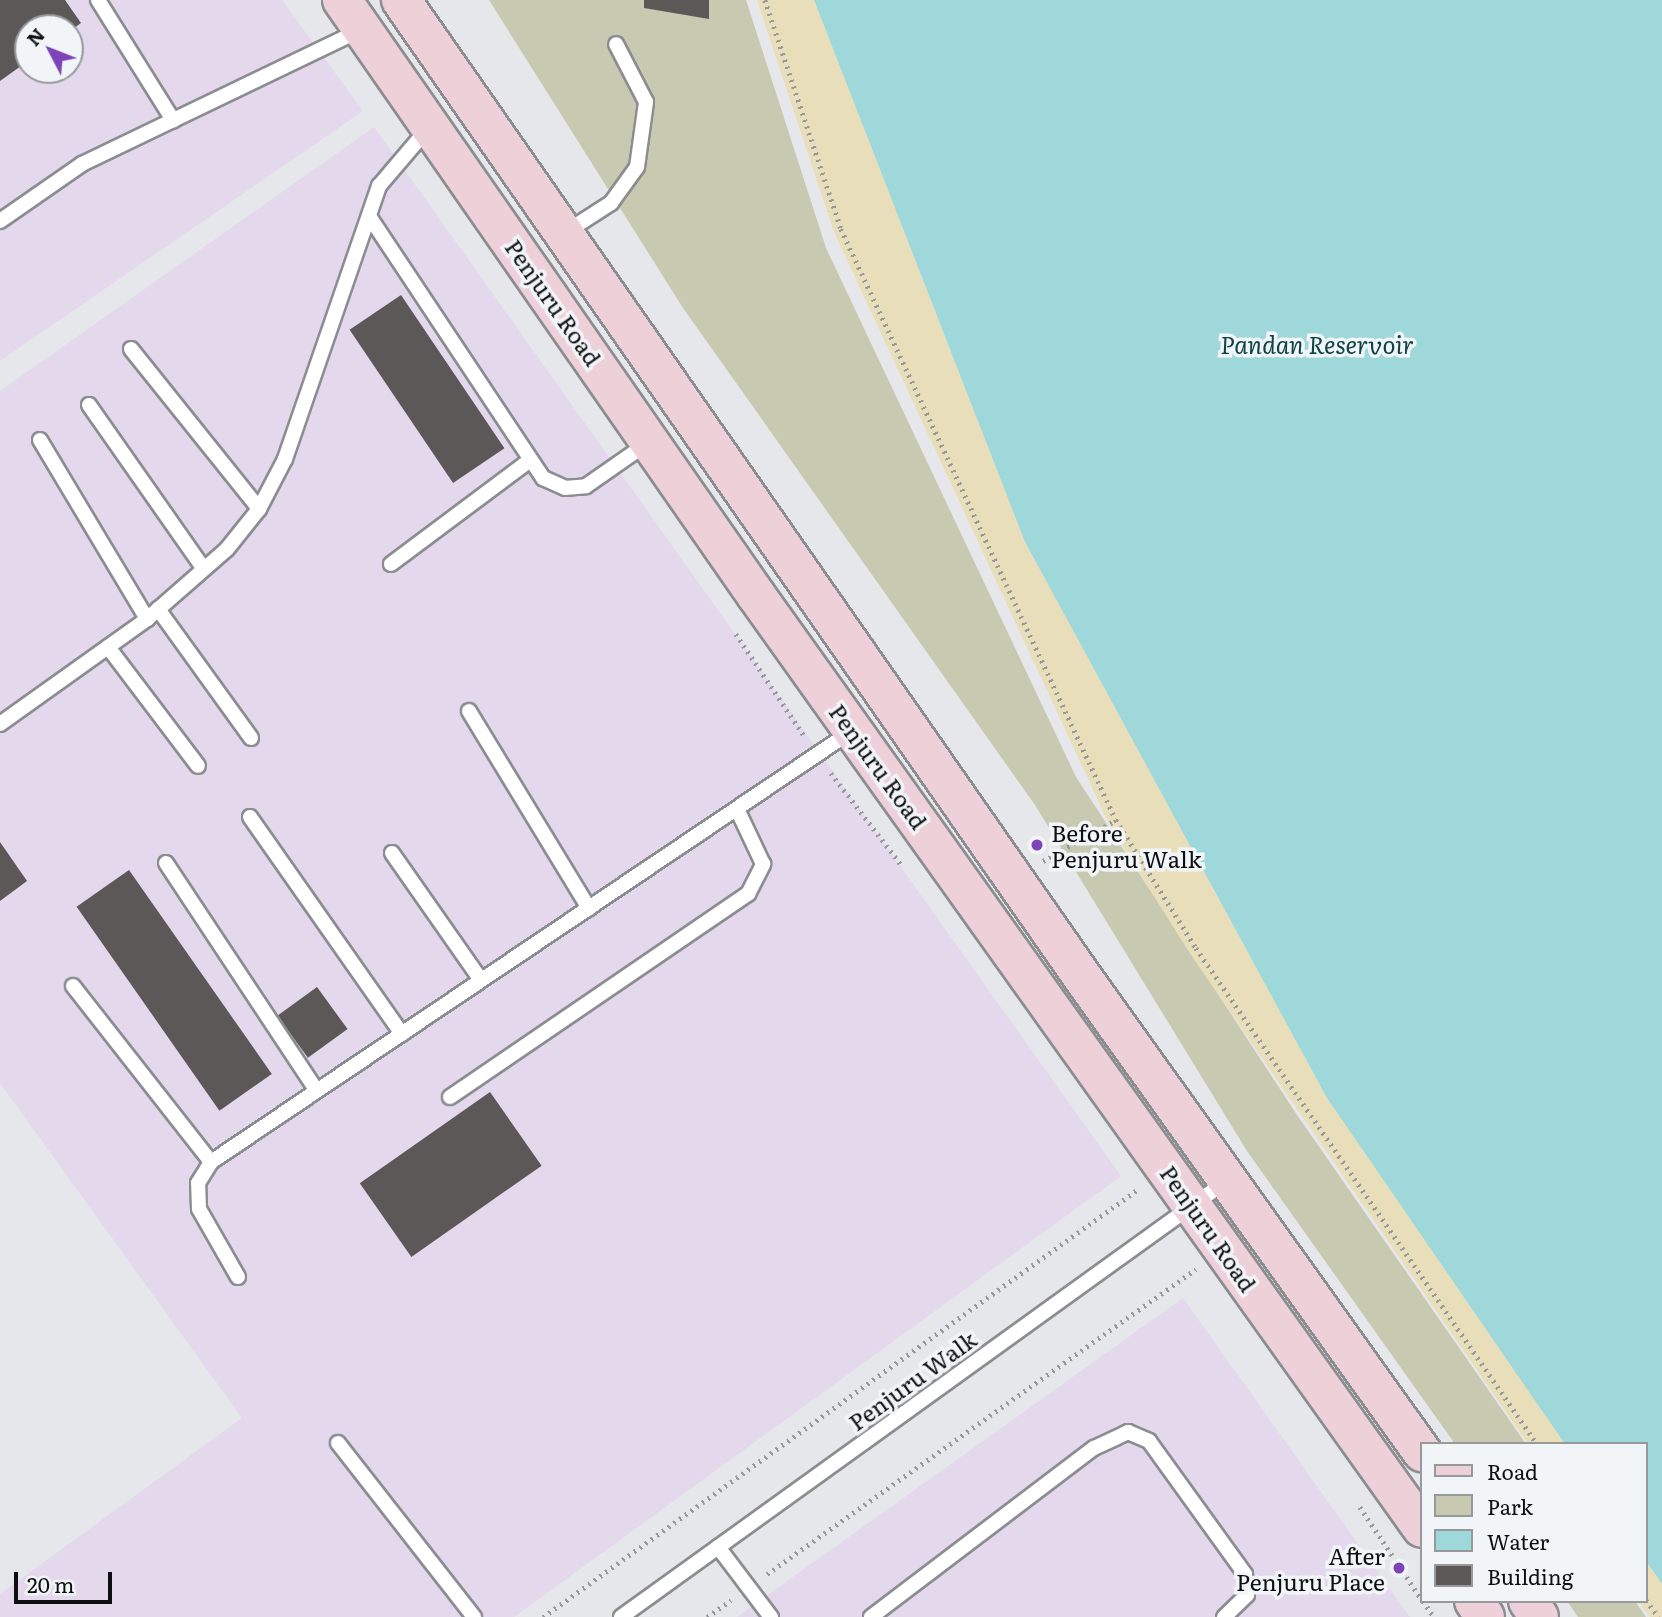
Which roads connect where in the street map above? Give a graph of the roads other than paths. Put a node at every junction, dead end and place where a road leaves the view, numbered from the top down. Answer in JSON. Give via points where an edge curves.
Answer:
{"nodes":[{"id":1,"x":98,"y":0,"type":"edge"},
{"id":2,"x":401,"y":0,"type":"edge"},
{"id":3,"x":352,"y":14,"type":"edge"},
{"id":4,"x":616,"y":44,"type":"dead end"},
{"id":5,"x":173,"y":120,"type":"junction"},
{"id":6,"x":431,"y":125,"type":"junction"},
{"id":7,"x":369,"y":216,"type":"junction"},
{"id":8,"x":0,"y":221,"type":"edge"},
{"id":9,"x":562,"y":235,"type":"junction"},
{"id":10,"x":131,"y":349,"type":"dead end"},
{"id":11,"x":89,"y":405,"type":"dead end"},
{"id":12,"x":40,"y":440,"type":"dead end"},
{"id":13,"x":650,"y":442,"type":"junction"},
{"id":14,"x":530,"y":460,"type":"junction"},
{"id":15,"x":259,"y":509,"type":"junction"},
{"id":16,"x":391,"y":564,"type":"dead end"},
{"id":17,"x":204,"y":569,"type":"junction"},
{"id":18,"x":158,"y":609,"type":"junction"},
{"id":19,"x":147,"y":620,"type":"junction"},
{"id":20,"x":108,"y":647,"type":"junction"},
{"id":21,"x":469,"y":711,"type":"dead end"},
{"id":22,"x":0,"y":724,"type":"edge"},
{"id":23,"x":853,"y":731,"type":"junction"},
{"id":24,"x":251,"y":738,"type":"dead end"},
{"id":25,"x":198,"y":766,"type":"dead end"},
{"id":26,"x":737,"y":808,"type":"junction"},
{"id":27,"x":250,"y":817,"type":"dead end"},
{"id":28,"x":392,"y":853,"type":"dead end"},
{"id":29,"x":166,"y":863,"type":"dead end"},
{"id":30,"x":589,"y":908,"type":"junction"},
{"id":31,"x":481,"y":980,"type":"junction"},
{"id":32,"x":73,"y":986,"type":"dead end"},
{"id":33,"x":402,"y":1034,"type":"junction"},
{"id":34,"x":317,"y":1091,"type":"junction"},
{"id":35,"x":450,"y":1097,"type":"dead end"},
{"id":36,"x":211,"y":1162,"type":"junction"},
{"id":37,"x":1228,"y":1179,"type":"junction"},
{"id":38,"x":1193,"y":1205,"type":"junction"},
{"id":39,"x":238,"y":1278,"type":"dead end"},
{"id":40,"x":338,"y":1443,"type":"dead end"},
{"id":41,"x":1420,"y":1449,"type":"edge"},
{"id":42,"x":1420,"y":1525,"type":"edge"},
{"id":43,"x":718,"y":1547,"type":"junction"},
{"id":44,"x":474,"y":1617,"type":"edge"},
{"id":45,"x":621,"y":1617,"type":"edge"},
{"id":46,"x":771,"y":1617,"type":"edge"},
{"id":47,"x":871,"y":1617,"type":"edge"},
{"id":48,"x":1224,"y":1617,"type":"edge"}],
"edges":[{"from":1,"to":5,"type":"lane"},
{"from":2,"to":9,"type":"main road","name":"Penjuru Road"},
{"from":3,"to":5,"type":"lane"},
{"from":3,"to":6,"type":"main road","name":"Penjuru Road"},
{"from":4,"to":9,"type":"lane","via":[[646,102],[637,167],[611,203]]},
{"from":5,"to":8,"type":"lane","via":[[82,164]]},
{"from":6,"to":7,"type":"lane","via":[[379,186]]},
{"from":6,"to":13,"type":"main road","name":"Penjuru Road"},
{"from":7,"to":14,"type":"lane"},
{"from":7,"to":15,"type":"lane","via":[[285,459]]},
{"from":9,"to":37,"type":"main road","name":"Penjuru Road"},
{"from":10,"to":15,"type":"lane"},
{"from":11,"to":17,"type":"lane"},
{"from":12,"to":19,"type":"lane"},
{"from":13,"to":14,"type":"lane","via":[[586,486],[565,488],[543,478]]},
{"from":13,"to":23,"type":"main road","name":"Penjuru Road"},
{"from":14,"to":16,"type":"lane"},
{"from":15,"to":17,"type":"lane"},
{"from":17,"to":18,"type":"lane"},
{"from":18,"to":19,"type":"lane"},
{"from":18,"to":24,"type":"lane"},
{"from":19,"to":20,"type":"lane"},
{"from":20,"to":22,"type":"lane"},
{"from":20,"to":25,"type":"lane"},
{"from":21,"to":30,"type":"lane"},
{"from":23,"to":26,"type":"lane"},
{"from":23,"to":38,"type":"main road","name":"Penjuru Road"},
{"from":26,"to":30,"type":"lane"},
{"from":26,"to":35,"type":"lane","via":[[763,864],[748,894]]},
{"from":27,"to":33,"type":"lane"},
{"from":28,"to":31,"type":"lane"},
{"from":29,"to":34,"type":"lane"},
{"from":30,"to":31,"type":"lane"},
{"from":31,"to":33,"type":"lane"},
{"from":32,"to":36,"type":"lane"},
{"from":33,"to":34,"type":"lane"},
{"from":34,"to":36,"type":"lane"},
{"from":36,"to":39,"type":"lane","via":[[198,1182],[199,1209]]},
{"from":37,"to":38,"type":"lane","name":"Penjuru Walk"},
{"from":37,"to":41,"type":"main road","name":"Penjuru Road"},
{"from":38,"to":42,"type":"main road","name":"Penjuru Road"},
{"from":38,"to":43,"type":"lane","name":"Penjuru Walk"},
{"from":40,"to":44,"type":"lane"},
{"from":43,"to":45,"type":"lane","name":"Penjuru Walk"},
{"from":43,"to":46,"type":"lane"},
{"from":47,"to":48,"type":"lane","via":[[1094,1448],[1128,1432],[1149,1441],[1245,1574],[1247,1595]]}]}
